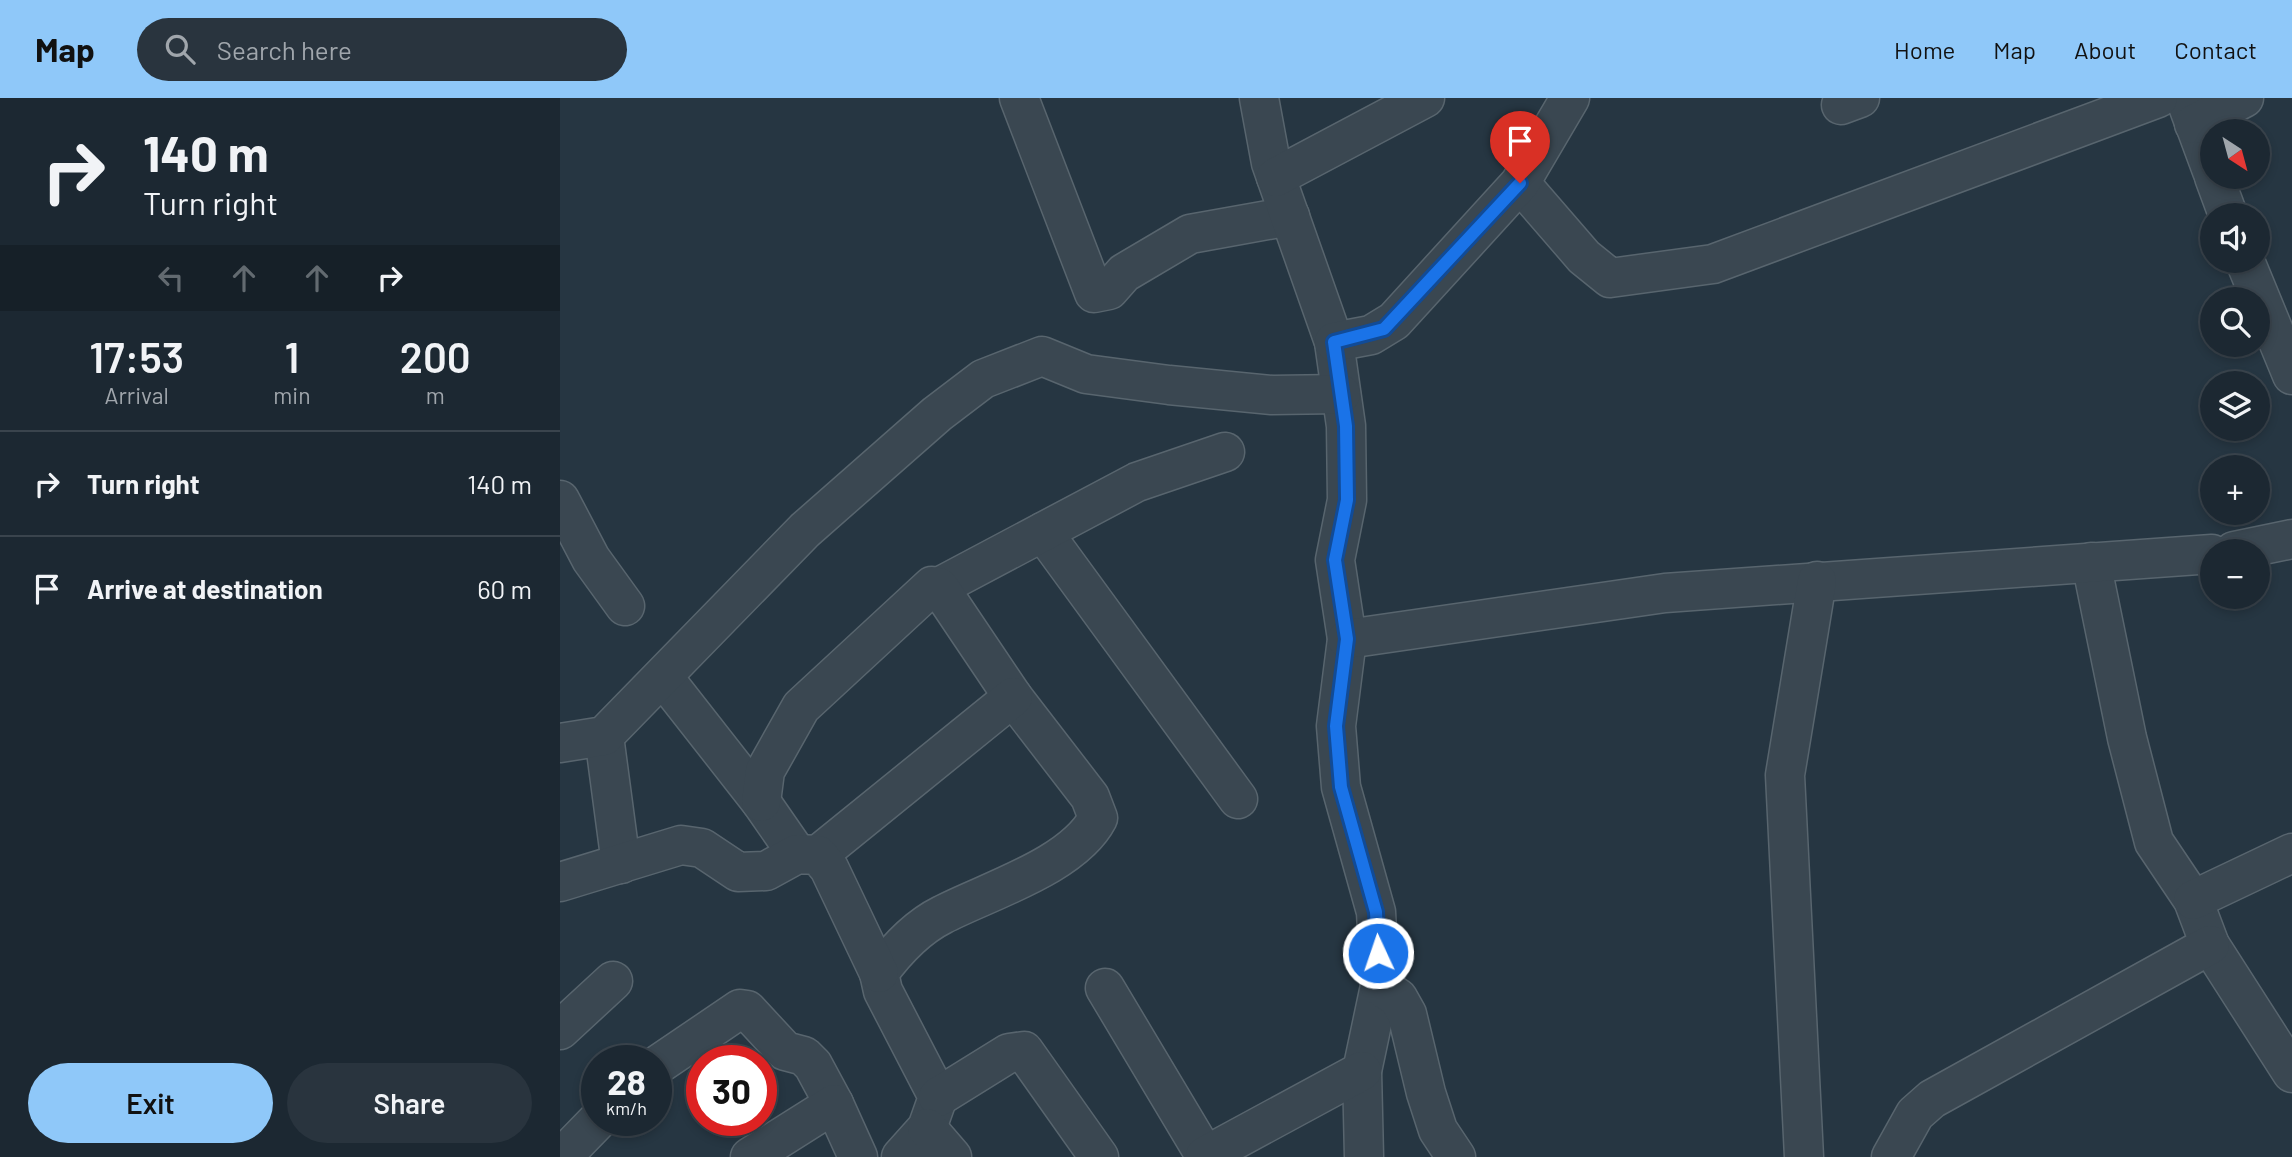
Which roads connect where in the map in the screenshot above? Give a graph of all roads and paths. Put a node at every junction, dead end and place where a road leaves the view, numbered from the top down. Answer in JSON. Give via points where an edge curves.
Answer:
{"nodes":[{"id":1,"x":1019,"y":98,"type":"edge"},
{"id":2,"x":1259,"y":98,"type":"edge"},
{"id":3,"x":1424,"y":98,"type":"edge"},
{"id":4,"x":1570,"y":98,"type":"edge"},
{"id":5,"x":2158,"y":98,"type":"edge"},
{"id":6,"x":2244,"y":98,"type":"edge"},
{"id":7,"x":2190,"y":111,"type":"edge"},
{"id":8,"x":2200,"y":138,"type":"edge"},
{"id":9,"x":1276,"y":177,"type":"junction"},
{"id":10,"x":1520,"y":183,"type":"junction"},
{"id":11,"x":1290,"y":216,"type":"junction"},
{"id":12,"x":2250,"y":273,"type":"edge"},
{"id":13,"x":1334,"y":342,"type":"junction"},
{"id":14,"x":2292,"y":375,"type":"edge"},
{"id":15,"x":1341,"y":394,"type":"junction"},
{"id":16,"x":1224,"y":452,"type":"dead end"},
{"id":17,"x":560,"y":500,"type":"edge"},
{"id":18,"x":1043,"y":532,"type":"junction"},
{"id":19,"x":2292,"y":539,"type":"edge"},
{"id":20,"x":2270,"y":544,"type":"edge"},
{"id":21,"x":2200,"y":555,"type":"edge"},
{"id":22,"x":2091,"y":562,"type":"junction"},
{"id":23,"x":1817,"y":581,"type":"junction"},
{"id":24,"x":939,"y":587,"type":"junction"},
{"id":25,"x":625,"y":607,"type":"dead end"},
{"id":26,"x":1347,"y":639,"type":"junction"},
{"id":27,"x":663,"y":677,"type":"junction"},
{"id":28,"x":1013,"y":697,"type":"junction"},
{"id":29,"x":604,"y":736,"type":"junction"},
{"id":30,"x":562,"y":739,"type":"edge"},
{"id":31,"x":1238,"y":799,"type":"dead end"},
{"id":32,"x":761,"y":802,"type":"junction"},
{"id":33,"x":2292,"y":853,"type":"edge"},
{"id":34,"x":808,"y":855,"type":"junction"},
{"id":35,"x":621,"y":864,"type":"junction"},
{"id":36,"x":560,"y":882,"type":"edge"},
{"id":37,"x":2193,"y":900,"type":"junction"},
{"id":38,"x":2210,"y":945,"type":"junction"},
{"id":39,"x":879,"y":973,"type":"junction"},
{"id":40,"x":613,"y":981,"type":"dead end"},
{"id":41,"x":1380,"y":986,"type":"junction"},
{"id":42,"x":1105,"y":988,"type":"dead end"},
{"id":43,"x":560,"y":1030,"type":"edge"},
{"id":44,"x":672,"y":1055,"type":"edge"},
{"id":45,"x":1362,"y":1071,"type":"junction"},
{"id":46,"x":2292,"y":1073,"type":"edge"},
{"id":47,"x":834,"y":1104,"type":"junction"},
{"id":48,"x":932,"y":1113,"type":"junction"},
{"id":49,"x":582,"y":1136,"type":"edge"},
{"id":50,"x":1206,"y":1156,"type":"edge"},
{"id":51,"x":562,"y":1157,"type":"edge"},
{"id":52,"x":750,"y":1157,"type":"edge"},
{"id":53,"x":858,"y":1157,"type":"edge"},
{"id":54,"x":901,"y":1157,"type":"edge"},
{"id":55,"x":952,"y":1157,"type":"edge"},
{"id":56,"x":1099,"y":1157,"type":"edge"},
{"id":57,"x":1364,"y":1157,"type":"edge"},
{"id":58,"x":1456,"y":1157,"type":"edge"},
{"id":59,"x":1804,"y":1157,"type":"edge"},
{"id":60,"x":1891,"y":1157,"type":"edge"}],
"edges":[{"from":1,"to":11,"type":"street","via":[[1094,293],[1109,290],[1124,273],[1190,234]]},
{"from":2,"to":9,"type":"street"},
{"from":3,"to":9,"type":"street"},
{"from":4,"to":10,"type":"street"},
{"from":5,"to":10,"type":"street","via":[[1713,264],[1610,278],[1584,257]]},
{"from":6,"to":7,"type":"street"},
{"from":7,"to":8,"type":"street"},
{"from":9,"to":11,"type":"street"},
{"from":10,"to":13,"type":"street","via":[[1384,329]]},
{"from":11,"to":13,"type":"street"},
{"from":12,"to":14,"type":"street"},
{"from":13,"to":15,"type":"street"},
{"from":15,"to":26,"type":"street","via":[[1347,500],[1335,560]]},
{"from":15,"to":27,"type":"street","via":[[1272,395],[1169,385],[1086,374],[1042,356],[983,379],[805,530]]},
{"from":16,"to":18,"type":"street","via":[[1137,482]]},
{"from":17,"to":25,"type":"street","via":[[591,559]]},
{"from":18,"to":24,"type":"street"},
{"from":18,"to":31,"type":"street"},
{"from":19,"to":20,"type":"street"},
{"from":21,"to":22,"type":"street"},
{"from":22,"to":23,"type":"street"},
{"from":22,"to":37,"type":"street","via":[[2127,738],[2154,842]]},
{"from":23,"to":26,"type":"street","via":[[1665,593]]},
{"from":23,"to":59,"type":"street","via":[[1785,775]]},
{"from":24,"to":28,"type":"street"},
{"from":24,"to":32,"type":"street","via":[[932,586],[801,707],[765,771]]},
{"from":26,"to":41,"type":"street","via":[[1336,726],[1341,787],[1376,912]]},
{"from":27,"to":29,"type":"street"},
{"from":27,"to":32,"type":"street"},
{"from":28,"to":34,"type":"street"},
{"from":28,"to":39,"type":"street","via":[[1090,797],[1098,818],[1086,838],[1026,877],[940,916],[905,942]]},
{"from":29,"to":30,"type":"street"},
{"from":29,"to":35,"type":"street"},
{"from":32,"to":34,"type":"street"},
{"from":33,"to":37,"type":"street"},
{"from":34,"to":35,"type":"street","via":[[766,871],[738,872],[702,848],[681,845]]},
{"from":34,"to":39,"type":"street","via":[[828,868]]},
{"from":35,"to":36,"type":"street"},
{"from":37,"to":38,"type":"street"},
{"from":38,"to":46,"type":"street"},
{"from":38,"to":60,"type":"street","via":[[1932,1099],[1915,1114]]},
{"from":39,"to":48,"type":"street"},
{"from":40,"to":43,"type":"street"},
{"from":41,"to":45,"type":"street"},
{"from":41,"to":58,"type":"street","via":[[1398,998],[1407,1014],[1438,1130]]},
{"from":42,"to":50,"type":"street"},
{"from":44,"to":47,"type":"street","via":[[740,1009],[747,1010],[785,1051],[804,1056],[813,1065]]},
{"from":45,"to":50,"type":"street"},
{"from":45,"to":57,"type":"street"},
{"from":47,"to":52,"type":"street"},
{"from":47,"to":53,"type":"street"},
{"from":48,"to":54,"type":"street"},
{"from":48,"to":55,"type":"street"},
{"from":48,"to":56,"type":"street","via":[[1009,1053],[1024,1051]]},
{"from":49,"to":51,"type":"street"}]}
